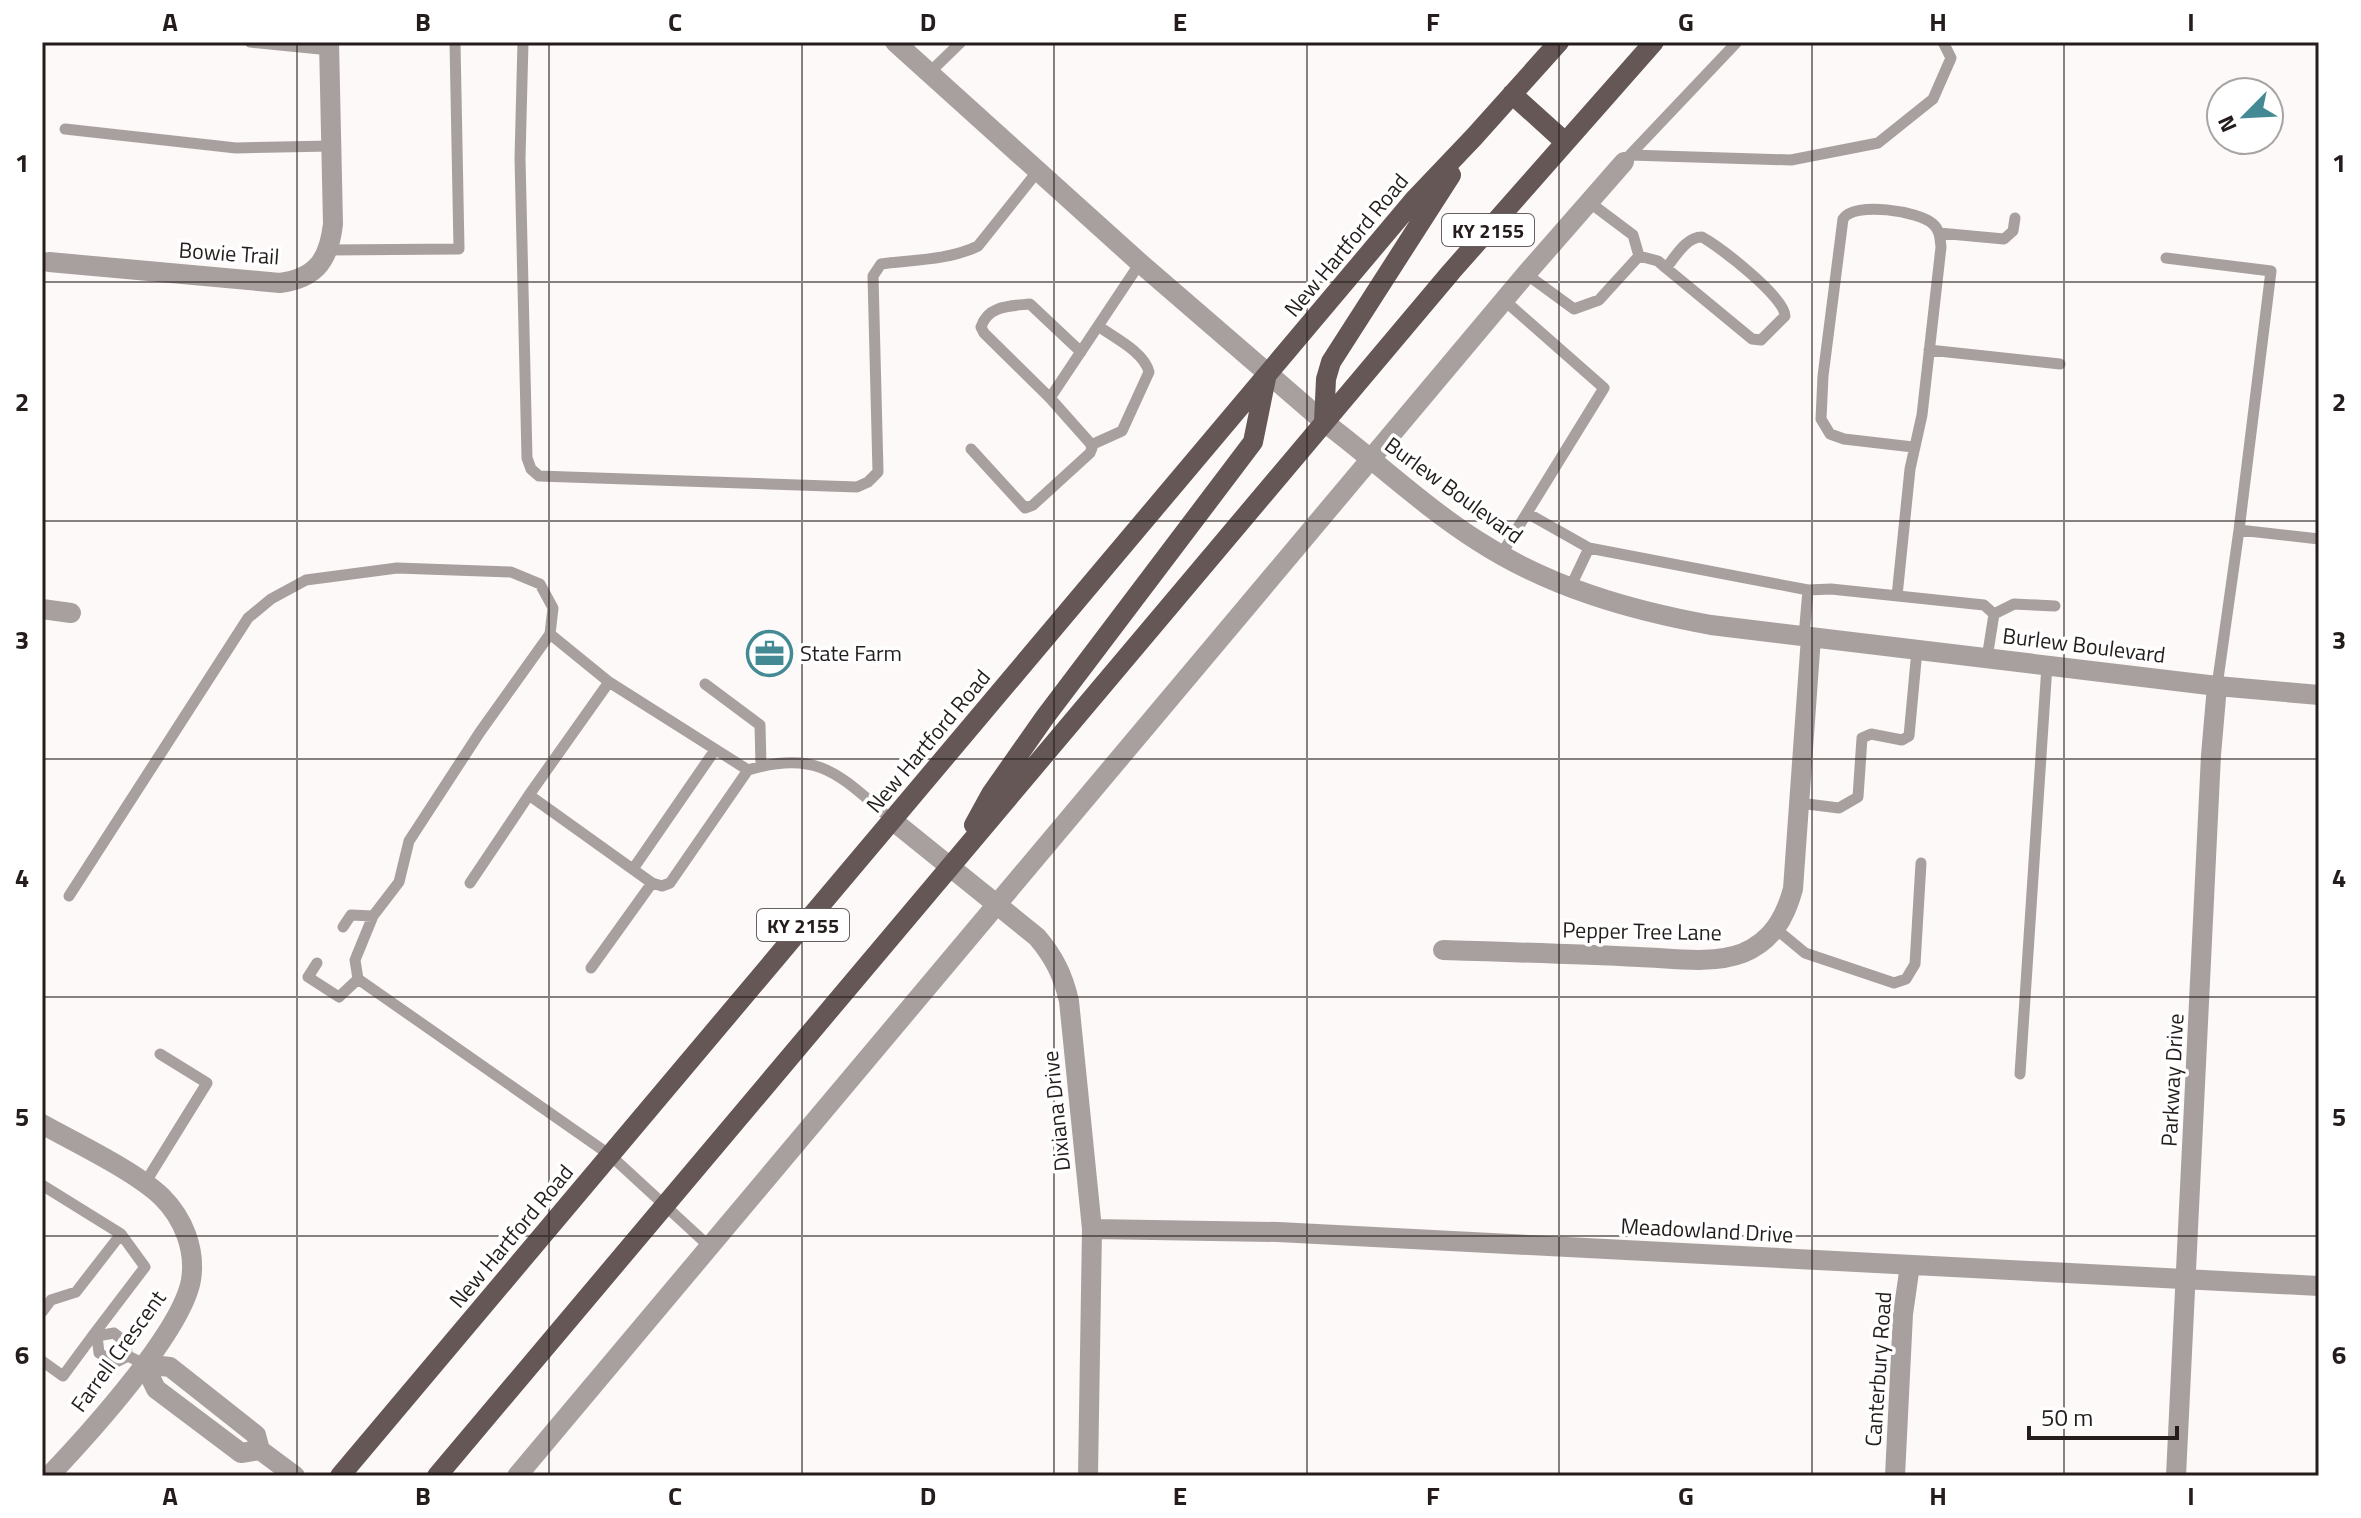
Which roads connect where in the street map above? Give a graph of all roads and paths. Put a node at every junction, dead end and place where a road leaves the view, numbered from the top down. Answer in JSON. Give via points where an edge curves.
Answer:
{"nodes":[{"id":1,"x":250,"y":42,"type":"edge"},
{"id":2,"x":455,"y":42,"type":"edge"},
{"id":3,"x":523,"y":42,"type":"edge"},
{"id":4,"x":895,"y":42,"type":"edge"},
{"id":5,"x":961,"y":42,"type":"edge"},
{"id":6,"x":1559,"y":42,"type":"edge"},
{"id":7,"x":1654,"y":42,"type":"edge"},
{"id":8,"x":1737,"y":42,"type":"edge"},
{"id":9,"x":1943,"y":42,"type":"edge"},
{"id":10,"x":330,"y":46,"type":"edge"},
{"id":11,"x":929,"y":73,"type":"junction"},
{"id":12,"x":1512,"y":94,"type":"junction"},
{"id":13,"x":65,"y":129,"type":"dead end"},
{"id":14,"x":1474,"y":137,"type":"junction"},
{"id":15,"x":1565,"y":142,"type":"junction"},
{"id":16,"x":331,"y":146,"type":"junction"},
{"id":17,"x":1627,"y":158,"type":"junction"},
{"id":18,"x":1037,"y":172,"type":"junction"},
{"id":19,"x":1589,"y":202,"type":"junction"},
{"id":20,"x":2015,"y":218,"type":"dead end"},
{"id":21,"x":1939,"y":233,"type":"junction"},
{"id":22,"x":328,"y":250,"type":"junction"},
{"id":23,"x":1639,"y":256,"type":"junction"},
{"id":24,"x":2166,"y":258,"type":"dead end"},
{"id":25,"x":49,"y":262,"type":"dead end"},
{"id":26,"x":1140,"y":263,"type":"junction"},
{"id":27,"x":1666,"y":268,"type":"junction"},
{"id":28,"x":1526,"y":274,"type":"junction"},
{"id":29,"x":1504,"y":300,"type":"junction"},
{"id":30,"x":1098,"y":326,"type":"junction"},
{"id":31,"x":1929,"y":350,"type":"junction"},
{"id":32,"x":1081,"y":352,"type":"junction"},
{"id":33,"x":2060,"y":364,"type":"dead end"},
{"id":34,"x":1267,"y":375,"type":"junction"},
{"id":35,"x":1050,"y":398,"type":"junction"},
{"id":36,"x":1324,"y":422,"type":"junction"},
{"id":37,"x":1091,"y":445,"type":"junction"},
{"id":38,"x":1913,"y":447,"type":"junction"},
{"id":39,"x":971,"y":449,"type":"dead end"},
{"id":40,"x":1370,"y":460,"type":"junction"},
{"id":41,"x":1527,"y":513,"type":"junction"},
{"id":42,"x":2239,"y":530,"type":"junction"},
{"id":43,"x":2319,"y":539,"type":"edge"},
{"id":44,"x":1589,"y":548,"type":"junction"},
{"id":45,"x":1501,"y":555,"type":"junction"},
{"id":46,"x":1570,"y":588,"type":"junction"},
{"id":47,"x":1808,"y":590,"type":"junction"},
{"id":48,"x":1897,"y":596,"type":"junction"},
{"id":49,"x":2055,"y":606,"type":"dead end"},
{"id":50,"x":42,"y":609,"type":"edge"},
{"id":51,"x":71,"y":613,"type":"dead end"},
{"id":52,"x":1994,"y":614,"type":"junction"},
{"id":53,"x":550,"y":634,"type":"junction"},
{"id":54,"x":1807,"y":637,"type":"junction"},
{"id":55,"x":1917,"y":650,"type":"junction"},
{"id":56,"x":1987,"y":658,"type":"junction"},
{"id":57,"x":2047,"y":665,"type":"junction"},
{"id":58,"x":609,"y":682,"type":"junction"},
{"id":59,"x":705,"y":684,"type":"dead end"},
{"id":60,"x":2217,"y":686,"type":"junction"},
{"id":61,"x":2319,"y":695,"type":"edge"},
{"id":62,"x":715,"y":750,"type":"junction"},
{"id":63,"x":761,"y":766,"type":"junction"},
{"id":64,"x":748,"y":770,"type":"junction"},
{"id":65,"x":529,"y":795,"type":"junction"},
{"id":66,"x":1799,"y":803,"type":"junction"},
{"id":67,"x":892,"y":820,"type":"junction"},
{"id":68,"x":1921,"y":863,"type":"dead end"},
{"id":69,"x":950,"y":867,"type":"junction"},
{"id":70,"x":633,"y":869,"type":"junction"},
{"id":71,"x":470,"y":883,"type":"dead end"},
{"id":72,"x":652,"y":883,"type":"junction"},
{"id":73,"x":69,"y":896,"type":"dead end"},
{"id":74,"x":998,"y":904,"type":"junction"},
{"id":75,"x":373,"y":916,"type":"junction"},
{"id":76,"x":343,"y":927,"type":"dead end"},
{"id":77,"x":1776,"y":929,"type":"junction"},
{"id":78,"x":1443,"y":950,"type":"dead end"},
{"id":79,"x":317,"y":963,"type":"dead end"},
{"id":80,"x":591,"y":968,"type":"dead end"},
{"id":81,"x":358,"y":979,"type":"junction"},
{"id":82,"x":160,"y":1054,"type":"dead end"},
{"id":83,"x":2020,"y":1074,"type":"dead end"},
{"id":84,"x":42,"y":1124,"type":"edge"},
{"id":85,"x":610,"y":1155,"type":"junction"},
{"id":86,"x":145,"y":1183,"type":"junction"},
{"id":87,"x":42,"y":1185,"type":"edge"},
{"id":88,"x":664,"y":1206,"type":"junction"},
{"id":89,"x":1092,"y":1229,"type":"junction"},
{"id":90,"x":121,"y":1234,"type":"junction"},
{"id":91,"x":710,"y":1247,"type":"junction"},
{"id":92,"x":1910,"y":1265,"type":"junction"},
{"id":93,"x":2186,"y":1279,"type":"junction"},
{"id":94,"x":2319,"y":1286,"type":"edge"},
{"id":95,"x":42,"y":1312,"type":"edge"},
{"id":96,"x":95,"y":1335,"type":"junction"},
{"id":97,"x":136,"y":1360,"type":"junction"},
{"id":98,"x":42,"y":1361,"type":"edge"},
{"id":99,"x":49,"y":1476,"type":"edge"},
{"id":100,"x":295,"y":1476,"type":"edge"},
{"id":101,"x":340,"y":1476,"type":"edge"},
{"id":102,"x":437,"y":1476,"type":"edge"},
{"id":103,"x":517,"y":1476,"type":"edge"},
{"id":104,"x":1088,"y":1476,"type":"edge"},
{"id":105,"x":1895,"y":1476,"type":"edge"},
{"id":106,"x":2176,"y":1476,"type":"edge"}],
"edges":[{"from":1,"to":10,"type":"lane"},
{"from":2,"to":22,"type":"lane","via":[[459,249]]},
{"from":3,"to":18,"type":"lane","via":[[520,158],[527,458],[539,476],[857,487],[868,482],[878,472],[873,276],[881,264],[978,246]]},
{"from":4,"to":11,"type":"street","name":"Burlew Boulevard"},
{"from":5,"to":11,"type":"lane"},
{"from":6,"to":12,"type":"main road","name":"New Hartford Road","number":"KY 2155"},
{"from":7,"to":15,"type":"main road","number":"KY 2155"},
{"from":8,"to":17,"type":"lane"},
{"from":9,"to":17,"type":"lane","via":[[1951,58],[1933,99],[1878,143],[1791,160]]},
{"from":10,"to":16,"type":"street"},
{"from":11,"to":18,"type":"street","name":"Burlew Boulevard"},
{"from":12,"to":14,"type":"main road","name":"New Hartford Road","number":"KY 2155"},
{"from":12,"to":15,"type":"main road"},
{"from":13,"to":16,"type":"lane","via":[[236,148]]},
{"from":14,"to":34,"type":"main road","name":"New Hartford Road","number":"KY 2155"},
{"from":14,"to":36,"type":"main road","via":[[1331,362]]},
{"from":15,"to":36,"type":"main road","number":"KY 2155"},
{"from":16,"to":22,"type":"street","via":[[333,224]]},
{"from":17,"to":19,"type":"street"},
{"from":18,"to":26,"type":"street","name":"Burlew Boulevard"},
{"from":19,"to":23,"type":"lane","via":[[1633,235]]},
{"from":19,"to":28,"type":"street"},
{"from":20,"to":21,"type":"lane","via":[[2013,231],[2004,239]]},
{"from":21,"to":31,"type":"lane"},
{"from":21,"to":38,"type":"lane","via":[[1932,222],[1909,214],[1867,209],[1846,213],[1823,376],[1821,419],[1830,434]]},
{"from":22,"to":25,"type":"street","name":"Bowie Trail","via":[[310,274],[280,283]]},
{"from":23,"to":27,"type":"lane"},
{"from":23,"to":28,"type":"lane","via":[[1599,300],[1574,309]]},
{"from":24,"to":42,"type":"lane","via":[[2271,271]]},
{"from":26,"to":30,"type":"lane"},
{"from":26,"to":34,"type":"street","name":"Burlew Boulevard"},
{"from":27,"to":27,"type":"lane","via":[[1752,339],[1761,340],[1785,316],[1772,293],[1702,237],[1689,241]]},
{"from":28,"to":29,"type":"street"},
{"from":29,"to":40,"type":"street"},
{"from":29,"to":41,"type":"lane","via":[[1604,388]]},
{"from":30,"to":32,"type":"lane"},
{"from":30,"to":37,"type":"lane","via":[[1140,356],[1149,372],[1122,431]]},
{"from":31,"to":33,"type":"lane"},
{"from":31,"to":38,"type":"lane","via":[[1919,436]]},
{"from":32,"to":35,"type":"lane"},
{"from":32,"to":35,"type":"lane","via":[[1030,304],[986,314],[984,333]]},
{"from":34,"to":36,"type":"street","name":"Burlew Boulevard"},
{"from":34,"to":67,"type":"main road","name":"New Hartford Road","number":"KY 2155"},
{"from":34,"to":69,"type":"main road","via":[[1253,442],[1045,717],[991,794]]},
{"from":35,"to":37,"type":"lane"},
{"from":36,"to":40,"type":"street","name":"Burlew Boulevard"},
{"from":36,"to":69,"type":"main road","number":"KY 2155"},
{"from":37,"to":39,"type":"lane","via":[[1090,453],[1025,508]]},
{"from":38,"to":48,"type":"lane"},
{"from":40,"to":45,"type":"street","name":"Burlew Boulevard"},
{"from":40,"to":74,"type":"street"},
{"from":41,"to":44,"type":"lane"},
{"from":41,"to":45,"type":"lane"},
{"from":42,"to":43,"type":"lane"},
{"from":42,"to":60,"type":"lane"},
{"from":44,"to":46,"type":"lane"},
{"from":44,"to":47,"type":"lane"},
{"from":45,"to":46,"type":"street","name":"Burlew Boulevard"},
{"from":46,"to":54,"type":"street","name":"Burlew Boulevard","via":[[1657,615]]},
{"from":47,"to":48,"type":"lane"},
{"from":47,"to":54,"type":"lane"},
{"from":48,"to":52,"type":"lane","via":[[1984,605]]},
{"from":49,"to":52,"type":"lane","via":[[2014,604]]},
{"from":50,"to":51,"type":"street"},
{"from":52,"to":56,"type":"lane"},
{"from":53,"to":58,"type":"lane"},
{"from":53,"to":73,"type":"lane","via":[[553,608],[540,584],[511,572],[397,568],[306,580],[271,599],[248,618]]},
{"from":53,"to":75,"type":"lane","via":[[409,841],[399,882]]},
{"from":54,"to":55,"type":"street","name":"Burlew Boulevard"},
{"from":54,"to":66,"type":"street"},
{"from":55,"to":56,"type":"street","name":"Burlew Boulevard"},
{"from":55,"to":66,"type":"lane","via":[[1909,736],[1862,738],[1858,797],[1839,808]]},
{"from":56,"to":57,"type":"street","name":"Burlew Boulevard"},
{"from":57,"to":60,"type":"street","name":"Burlew Boulevard"},
{"from":57,"to":83,"type":"lane"},
{"from":58,"to":62,"type":"lane"},
{"from":58,"to":65,"type":"lane"},
{"from":59,"to":63,"type":"lane","via":[[760,725]]},
{"from":60,"to":61,"type":"street","name":"Burlew Boulevard"},
{"from":60,"to":93,"type":"street","name":"Parkway Drive"},
{"from":62,"to":64,"type":"lane"},
{"from":62,"to":70,"type":"lane"},
{"from":63,"to":64,"type":"lane"},
{"from":63,"to":67,"type":"lane","via":[[822,766]]},
{"from":64,"to":72,"type":"lane","via":[[670,883]]},
{"from":65,"to":70,"type":"lane"},
{"from":65,"to":71,"type":"lane"},
{"from":66,"to":77,"type":"street","via":[[1793,889]]},
{"from":67,"to":69,"type":"street","name":"Dixiana Drive"},
{"from":67,"to":85,"type":"main road","name":"New Hartford Road","number":"KY 2155"},
{"from":68,"to":77,"type":"lane","via":[[1915,964],[1906,979],[1894,983],[1805,953]]},
{"from":69,"to":74,"type":"street","name":"Dixiana Drive"},
{"from":69,"to":88,"type":"main road","number":"KY 2155"},
{"from":70,"to":72,"type":"lane"},
{"from":72,"to":80,"type":"lane"},
{"from":74,"to":89,"type":"street","name":"Dixiana Drive","via":[[1037,937],[1063,975]]},
{"from":74,"to":91,"type":"street"},
{"from":75,"to":76,"type":"lane","via":[[351,915]]},
{"from":75,"to":81,"type":"lane","via":[[355,960]]},
{"from":77,"to":78,"type":"street","name":"Pepper Tree Lane","via":[[1741,954],[1719,958]]},
{"from":79,"to":81,"type":"lane","via":[[308,977],[339,997]]},
{"from":81,"to":85,"type":"lane"},
{"from":82,"to":86,"type":"lane","via":[[207,1083]]},
{"from":84,"to":86,"type":"street","name":"Farrell Crescent"},
{"from":85,"to":88,"type":"lane"},
{"from":85,"to":101,"type":"main road","name":"New Hartford Road","number":"KY 2155"},
{"from":86,"to":97,"type":"street","name":"Farrell Crescent","via":[[176,1213],[186,1233],[191,1279],[185,1301]]},
{"from":87,"to":90,"type":"lane"},
{"from":88,"to":91,"type":"lane"},
{"from":88,"to":102,"type":"main road","number":"KY 2155"},
{"from":89,"to":92,"type":"street","name":"Meadowland Drive","via":[[1278,1232]]},
{"from":89,"to":104,"type":"street","name":"Dixiana Drive"},
{"from":90,"to":95,"type":"lane","via":[[76,1292],[51,1300]]},
{"from":90,"to":96,"type":"lane","via":[[145,1267]]},
{"from":91,"to":103,"type":"street"},
{"from":92,"to":93,"type":"street","name":"Meadowland Drive"},
{"from":92,"to":105,"type":"street","name":"Canterbury Road"},
{"from":93,"to":94,"type":"street","name":"Meadowland Drive"},
{"from":93,"to":106,"type":"street","name":"Parkway Drive"},
{"from":96,"to":97,"type":"lane","via":[[114,1333]]},
{"from":96,"to":97,"type":"lane","via":[[99,1353],[114,1363]]},
{"from":96,"to":98,"type":"lane","via":[[63,1376]]},
{"from":97,"to":99,"type":"street","name":"Farrell Crescent","via":[[82,1442]]},
{"from":97,"to":100,"type":"street","via":[[170,1367],[256,1435],[260,1450]]}]}
